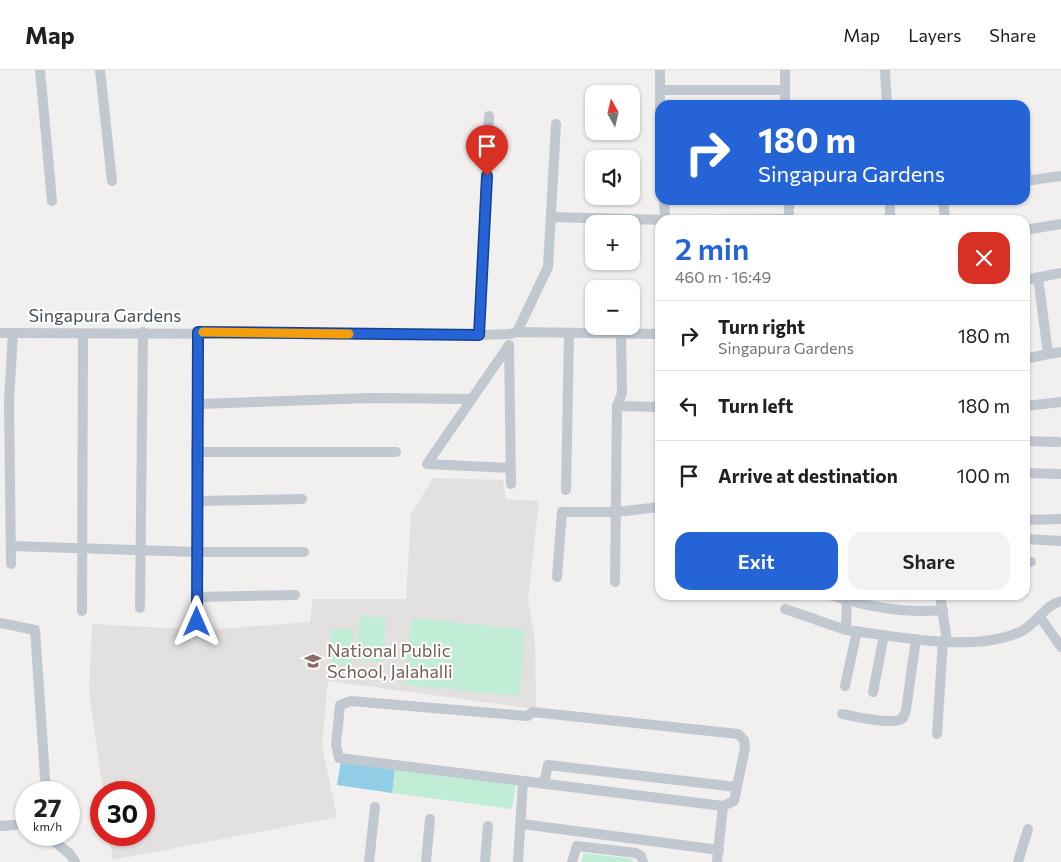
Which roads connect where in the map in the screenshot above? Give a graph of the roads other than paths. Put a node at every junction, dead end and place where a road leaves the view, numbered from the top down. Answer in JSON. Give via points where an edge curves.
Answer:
{"nodes":[{"id":1,"x":40,"y":70,"type":"edge"},
{"id":2,"x":100,"y":70,"type":"edge"},
{"id":3,"x":660,"y":70,"type":"edge"},
{"id":4,"x":785,"y":70,"type":"edge"},
{"id":5,"x":886,"y":70,"type":"edge"},
{"id":6,"x":660,"y":90,"type":"junction"},
{"id":7,"x":785,"y":90,"type":"junction"},
{"id":8,"x":660,"y":100,"type":"edge"},
{"id":9,"x":785,"y":100,"type":"edge"},
{"id":10,"x":887,"y":100,"type":"edge"},
{"id":11,"x":490,"y":116,"type":"dead end"},
{"id":12,"x":556,"y":124,"type":"dead end"},
{"id":13,"x":1061,"y":176,"type":"edge"},
{"id":14,"x":1030,"y":180,"type":"edge"},
{"id":15,"x":112,"y":181,"type":"dead end"},
{"id":16,"x":52,"y":201,"type":"dead end"},
{"id":17,"x":551,"y":217,"type":"junction"},
{"id":18,"x":655,"y":220,"type":"edge"},
{"id":19,"x":1061,"y":224,"type":"edge"},
{"id":20,"x":1030,"y":229,"type":"edge"},
{"id":21,"x":1061,"y":273,"type":"edge"},
{"id":22,"x":1038,"y":277,"type":"junction"},
{"id":23,"x":1030,"y":279,"type":"edge"},
{"id":24,"x":143,"y":332,"type":"junction"},
{"id":25,"x":198,"y":332,"type":"junction"},
{"id":26,"x":0,"y":333,"type":"edge"},
{"id":27,"x":13,"y":333,"type":"junction"},
{"id":28,"x":513,"y":333,"type":"junction"},
{"id":29,"x":568,"y":333,"type":"junction"},
{"id":30,"x":585,"y":333,"type":"edge"},
{"id":31,"x":83,"y":334,"type":"junction"},
{"id":32,"x":640,"y":334,"type":"edge"},
{"id":33,"x":655,"y":334,"type":"edge"},
{"id":34,"x":479,"y":335,"type":"junction"},
{"id":35,"x":621,"y":335,"type":"edge"},
{"id":36,"x":509,"y":345,"type":"junction"},
{"id":37,"x":1061,"y":352,"type":"edge"},
{"id":38,"x":1048,"y":354,"type":"junction"},
{"id":39,"x":1030,"y":358,"type":"edge"},
{"id":40,"x":4,"y":399,"type":"edge"},
{"id":41,"x":472,"y":399,"type":"junction"},
{"id":42,"x":1061,"y":402,"type":"edge"},
{"id":43,"x":199,"y":404,"type":"junction"},
{"id":44,"x":1030,"y":405,"type":"edge"},
{"id":45,"x":617,"y":406,"type":"junction"},
{"id":46,"x":655,"y":407,"type":"edge"},
{"id":47,"x":1030,"y":441,"type":"edge"},
{"id":48,"x":1058,"y":442,"type":"dead end"},
{"id":49,"x":196,"y":452,"type":"junction"},
{"id":50,"x":396,"y":452,"type":"dead end"},
{"id":51,"x":510,"y":468,"type":"junction"},
{"id":52,"x":1030,"y":473,"type":"edge"},
{"id":53,"x":1061,"y":474,"type":"edge"},
{"id":54,"x":511,"y":484,"type":"dead end"},
{"id":55,"x":566,"y":490,"type":"dead end"},
{"id":56,"x":302,"y":499,"type":"dead end"},
{"id":57,"x":197,"y":501,"type":"junction"},
{"id":58,"x":655,"y":508,"type":"edge"},
{"id":59,"x":5,"y":510,"type":"edge"},
{"id":60,"x":616,"y":512,"type":"junction"},
{"id":61,"x":1061,"y":519,"type":"edge"},
{"id":62,"x":1030,"y":520,"type":"edge"},
{"id":63,"x":1030,"y":539,"type":"edge"},
{"id":64,"x":1061,"y":541,"type":"edge"},
{"id":65,"x":10,"y":546,"type":"junction"},
{"id":66,"x":80,"y":547,"type":"junction"},
{"id":67,"x":140,"y":550,"type":"junction"},
{"id":68,"x":197,"y":552,"type":"junction"},
{"id":69,"x":304,"y":552,"type":"dead end"},
{"id":70,"x":11,"y":564,"type":"dead end"},
{"id":71,"x":557,"y":578,"type":"dead end"},
{"id":72,"x":615,"y":582,"type":"dead end"},
{"id":73,"x":295,"y":595,"type":"dead end"},
{"id":74,"x":197,"y":597,"type":"junction"},
{"id":75,"x":847,"y":600,"type":"edge"},
{"id":76,"x":857,"y":600,"type":"edge"},
{"id":77,"x":941,"y":600,"type":"edge"},
{"id":78,"x":1061,"y":601,"type":"edge"},
{"id":79,"x":140,"y":608,"type":"dead end"},
{"id":80,"x":785,"y":609,"type":"dead end"},
{"id":81,"x":943,"y":610,"type":"junction"},
{"id":82,"x":82,"y":611,"type":"dead end"},
{"id":83,"x":1040,"y":617,"type":"junction"},
{"id":84,"x":197,"y":622,"type":"dead end"},
{"id":85,"x":0,"y":623,"type":"edge"},
{"id":86,"x":851,"y":630,"type":"junction"},
{"id":87,"x":884,"y":635,"type":"junction"},
{"id":88,"x":916,"y":639,"type":"junction"},
{"id":89,"x":945,"y":640,"type":"junction"},
{"id":90,"x":1061,"y":647,"type":"edge"},
{"id":91,"x":845,"y":686,"type":"dead end"},
{"id":92,"x":873,"y":692,"type":"dead end"},
{"id":93,"x":842,"y":714,"type":"dead end"},
{"id":94,"x":938,"y":734,"type":"dead end"},
{"id":95,"x":45,"y":781,"type":"edge"},
{"id":96,"x":523,"y":781,"type":"junction"},
{"id":97,"x":544,"y":784,"type":"junction"},
{"id":98,"x":737,"y":787,"type":"junction"},
{"id":99,"x":723,"y":806,"type":"junction"},
{"id":100,"x":375,"y":807,"type":"dead end"},
{"id":101,"x":430,"y":820,"type":"dead end"},
{"id":102,"x":522,"y":824,"type":"junction"},
{"id":103,"x":15,"y":825,"type":"dead end"},
{"id":104,"x":0,"y":826,"type":"edge"},
{"id":105,"x":488,"y":826,"type":"dead end"},
{"id":106,"x":1028,"y":828,"type":"dead end"},
{"id":107,"x":60,"y":846,"type":"edge"},
{"id":108,"x":719,"y":850,"type":"junction"},
{"id":109,"x":75,"y":862,"type":"edge"},
{"id":110,"x":369,"y":862,"type":"edge"},
{"id":111,"x":426,"y":862,"type":"edge"},
{"id":112,"x":485,"y":862,"type":"edge"},
{"id":113,"x":518,"y":862,"type":"edge"},
{"id":114,"x":572,"y":862,"type":"edge"},
{"id":115,"x":643,"y":862,"type":"edge"},
{"id":116,"x":717,"y":862,"type":"edge"},
{"id":117,"x":1018,"y":862,"type":"edge"}],
"edges":[{"from":1,"to":16,"type":"street"},
{"from":2,"to":15,"type":"street"},
{"from":3,"to":6,"type":"street"},
{"from":4,"to":7,"type":"street"},
{"from":5,"to":10,"type":"street"},
{"from":6,"to":7,"type":"street"},
{"from":6,"to":8,"type":"street"},
{"from":7,"to":9,"type":"street"},
{"from":11,"to":34,"type":"street"},
{"from":12,"to":17,"type":"street"},
{"from":13,"to":14,"type":"street"},
{"from":17,"to":18,"type":"street"},
{"from":17,"to":28,"type":"street","via":[[548,267]]},
{"from":19,"to":20,"type":"street"},
{"from":21,"to":22,"type":"street"},
{"from":22,"to":23,"type":"street"},
{"from":22,"to":38,"type":"street"},
{"from":24,"to":25,"type":"street","name":"Singapura Gardens"},
{"from":24,"to":31,"type":"street","name":"Singapura Gardens"},
{"from":24,"to":67,"type":"street"},
{"from":25,"to":34,"type":"street","name":"Singapura Gardens"},
{"from":25,"to":43,"type":"street"},
{"from":26,"to":27,"type":"street","name":"Singapura Gardens"},
{"from":27,"to":31,"type":"street","name":"Singapura Gardens"},
{"from":27,"to":40,"type":"street"},
{"from":28,"to":29,"type":"street","name":"Singapura Gardens"},
{"from":28,"to":34,"type":"street","name":"Singapura Gardens"},
{"from":28,"to":36,"type":"street"},
{"from":29,"to":30,"type":"street","name":"Singapura Gardens"},
{"from":29,"to":55,"type":"street"},
{"from":31,"to":66,"type":"street"},
{"from":32,"to":33,"type":"street","name":"Singapura Gardens"},
{"from":35,"to":45,"type":"street","via":[[622,393]]},
{"from":36,"to":41,"type":"street"},
{"from":36,"to":51,"type":"street"},
{"from":37,"to":38,"type":"street"},
{"from":38,"to":39,"type":"street"},
{"from":40,"to":59,"type":"street"},
{"from":41,"to":43,"type":"street","via":[[371,398]]},
{"from":41,"to":51,"type":"street","via":[[426,464]]},
{"from":42,"to":44,"type":"street"},
{"from":43,"to":49,"type":"street"},
{"from":45,"to":46,"type":"street"},
{"from":45,"to":60,"type":"street"},
{"from":47,"to":48,"type":"street"},
{"from":49,"to":50,"type":"street"},
{"from":49,"to":57,"type":"street"},
{"from":51,"to":54,"type":"street"},
{"from":52,"to":53,"type":"street"},
{"from":56,"to":57,"type":"street"},
{"from":57,"to":68,"type":"street"},
{"from":58,"to":60,"type":"street"},
{"from":59,"to":65,"type":"street"},
{"from":60,"to":71,"type":"street","via":[[562,512]]},
{"from":60,"to":72,"type":"street"},
{"from":61,"to":62,"type":"street"},
{"from":63,"to":64,"type":"street"},
{"from":65,"to":66,"type":"street"},
{"from":65,"to":70,"type":"street"},
{"from":66,"to":67,"type":"street"},
{"from":66,"to":82,"type":"street"},
{"from":67,"to":68,"type":"street"},
{"from":67,"to":79,"type":"street"},
{"from":68,"to":69,"type":"street"},
{"from":68,"to":74,"type":"street"},
{"from":73,"to":74,"type":"street"},
{"from":74,"to":84,"type":"street"},
{"from":75,"to":86,"type":"street"},
{"from":76,"to":81,"type":"street","via":[[908,610]]},
{"from":77,"to":81,"type":"street"},
{"from":78,"to":83,"type":"street","via":[[1053,603]]},
{"from":80,"to":86,"type":"street"},
{"from":81,"to":89,"type":"street"},
{"from":83,"to":89,"type":"street","via":[[1023,630],[994,640]]},
{"from":83,"to":90,"type":"street"},
{"from":85,"to":95,"type":"street","via":[[34,630]]},
{"from":86,"to":87,"type":"street"},
{"from":86,"to":91,"type":"street"},
{"from":87,"to":88,"type":"street"},
{"from":87,"to":92,"type":"street"},
{"from":88,"to":89,"type":"street"},
{"from":88,"to":93,"type":"street","via":[[903,718],[897,721],[871,720]]},
{"from":89,"to":94,"type":"street"},
{"from":96,"to":97,"type":"street"},
{"from":96,"to":98,"type":"street","via":[[339,758],[336,745],[340,705],[351,701],[527,716],[533,712],[738,734],[746,748]]},
{"from":96,"to":102,"type":"street"},
{"from":97,"to":98,"type":"street","via":[[548,765]]},
{"from":97,"to":99,"type":"street"},
{"from":98,"to":99,"type":"street","via":[[734,801]]},
{"from":99,"to":108,"type":"street"},
{"from":100,"to":110,"type":"street"},
{"from":101,"to":111,"type":"street"},
{"from":102,"to":108,"type":"street"},
{"from":102,"to":113,"type":"street"},
{"from":103,"to":104,"type":"street"},
{"from":105,"to":112,"type":"street"},
{"from":106,"to":117,"type":"street"},
{"from":107,"to":109,"type":"street"},
{"from":108,"to":116,"type":"street"},
{"from":114,"to":115,"type":"street","via":[[577,846],[636,853]]}]}
